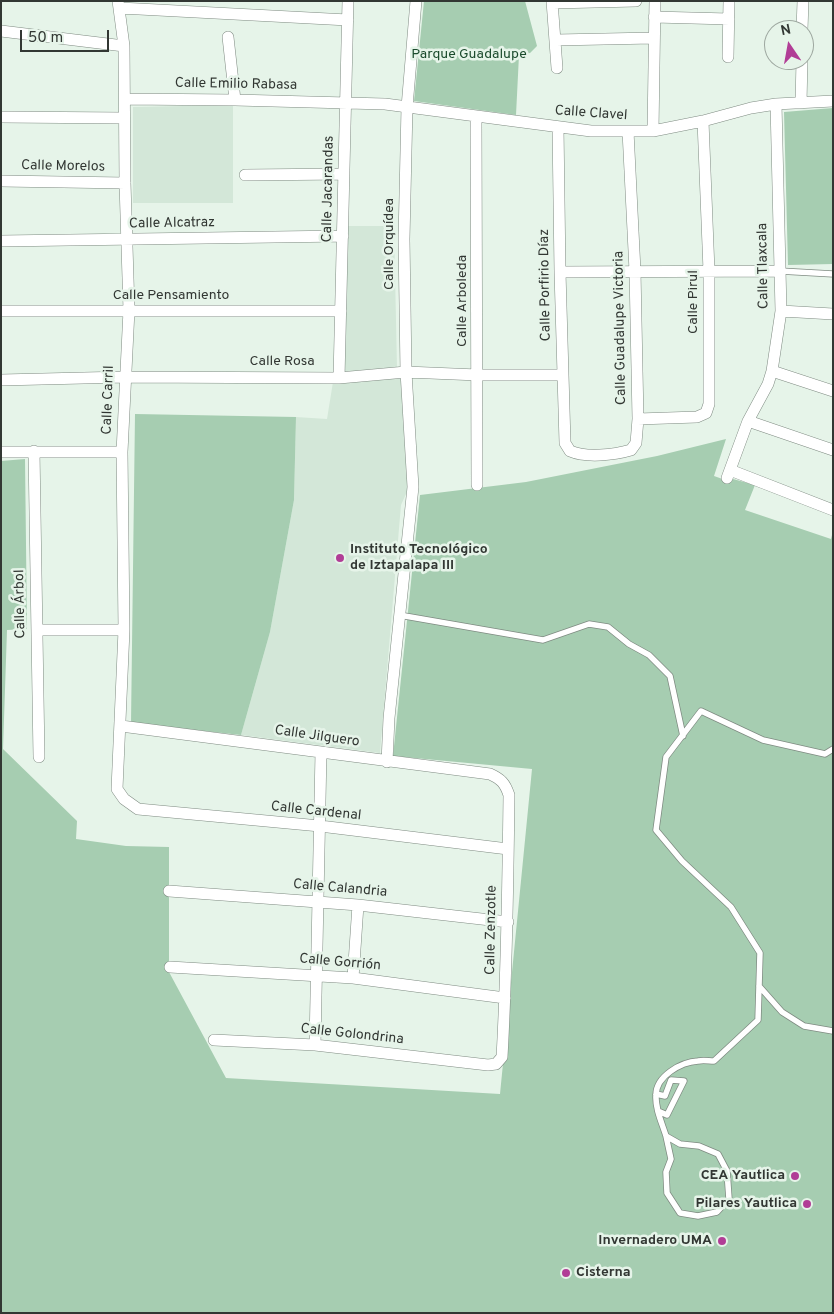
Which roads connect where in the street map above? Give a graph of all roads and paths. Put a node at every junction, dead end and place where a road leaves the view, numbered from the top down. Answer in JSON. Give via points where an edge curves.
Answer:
{"nodes":[{"id":1,"x":348,"y":1,"type":"edge"},
{"id":2,"x":416,"y":1,"type":"edge"},
{"id":3,"x":636,"y":1,"type":"edge"},
{"id":4,"x":655,"y":1,"type":"edge"},
{"id":5,"x":729,"y":1,"type":"edge"},
{"id":6,"x":803,"y":1,"type":"edge"},
{"id":7,"x":552,"y":2,"type":"edge"},
{"id":8,"x":119,"y":5,"type":"edge"},
{"id":9,"x":654,"y":17,"type":"junction"},
{"id":10,"x":729,"y":19,"type":"junction"},
{"id":11,"x":348,"y":20,"type":"junction"},
{"id":12,"x":802,"y":20,"type":"edge"},
{"id":13,"x":1,"y":32,"type":"edge"},
{"id":14,"x":228,"y":37,"type":"dead end"},
{"id":15,"x":654,"y":38,"type":"junction"},
{"id":16,"x":556,"y":40,"type":"junction"},
{"id":17,"x":124,"y":46,"type":"junction"},
{"id":18,"x":728,"y":57,"type":"dead end"},
{"id":19,"x":558,"y":68,"type":"dead end"},
{"id":20,"x":802,"y":70,"type":"edge"},
{"id":21,"x":125,"y":99,"type":"junction"},
{"id":22,"x":235,"y":100,"type":"junction"},
{"id":23,"x":833,"y":101,"type":"edge"},
{"id":24,"x":346,"y":103,"type":"junction"},
{"id":25,"x":801,"y":103,"type":"junction"},
{"id":26,"x":776,"y":104,"type":"junction"},
{"id":27,"x":407,"y":107,"type":"junction"},
{"id":28,"x":476,"y":116,"type":"junction"},
{"id":29,"x":1,"y":117,"type":"edge"},
{"id":30,"x":124,"y":118,"type":"junction"},
{"id":31,"x":703,"y":121,"type":"junction"},
{"id":32,"x":558,"y":127,"type":"junction"},
{"id":33,"x":628,"y":131,"type":"junction"},
{"id":34,"x":652,"y":131,"type":"junction"},
{"id":35,"x":344,"y":174,"type":"junction"},
{"id":36,"x":245,"y":175,"type":"dead end"},
{"id":37,"x":1,"y":181,"type":"edge"},
{"id":38,"x":125,"y":183,"type":"junction"},
{"id":39,"x":343,"y":236,"type":"junction"},
{"id":40,"x":127,"y":239,"type":"junction"},
{"id":41,"x":1,"y":241,"type":"edge"},
{"id":42,"x":635,"y":271,"type":"junction"},
{"id":43,"x":709,"y":271,"type":"junction"},
{"id":44,"x":779,"y":271,"type":"junction"},
{"id":45,"x":560,"y":272,"type":"junction"},
{"id":46,"x":833,"y":274,"type":"edge"},
{"id":47,"x":129,"y":310,"type":"junction"},
{"id":48,"x":1,"y":311,"type":"edge"},
{"id":49,"x":341,"y":311,"type":"junction"},
{"id":50,"x":781,"y":311,"type":"junction"},
{"id":51,"x":833,"y":314,"type":"edge"},
{"id":52,"x":772,"y":371,"type":"junction"},
{"id":53,"x":406,"y":372,"type":"junction"},
{"id":54,"x":478,"y":375,"type":"junction"},
{"id":55,"x":563,"y":375,"type":"junction"},
{"id":56,"x":125,"y":377,"type":"junction"},
{"id":57,"x":339,"y":378,"type":"junction"},
{"id":58,"x":1,"y":380,"type":"edge"},
{"id":59,"x":833,"y":391,"type":"edge"},
{"id":60,"x":638,"y":419,"type":"junction"},
{"id":61,"x":748,"y":421,"type":"junction"},
{"id":62,"x":565,"y":443,"type":"joint"},
{"id":63,"x":833,"y":450,"type":"edge"},
{"id":64,"x":34,"y":451,"type":"junction"},
{"id":65,"x":1,"y":452,"type":"edge"},
{"id":66,"x":122,"y":452,"type":"junction"},
{"id":67,"x":477,"y":485,"type":"dead end"},
{"id":68,"x":833,"y":510,"type":"edge"},
{"id":69,"x":399,"y":615,"type":"junction"},
{"id":70,"x":37,"y":630,"type":"junction"},
{"id":71,"x":124,"y":630,"type":"junction"},
{"id":72,"x":120,"y":726,"type":"junction"},
{"id":73,"x":683,"y":736,"type":"junction"},
{"id":74,"x":833,"y":749,"type":"edge"},
{"id":75,"x":322,"y":752,"type":"junction"},
{"id":76,"x":39,"y":757,"type":"dead end"},
{"id":77,"x":387,"y":762,"type":"junction"},
{"id":78,"x":506,"y":786,"type":"joint"},
{"id":79,"x":124,"y":799,"type":"joint"},
{"id":80,"x":320,"y":826,"type":"junction"},
{"id":81,"x":508,"y":849,"type":"junction"},
{"id":82,"x":169,"y":891,"type":"dead end"},
{"id":83,"x":318,"y":902,"type":"junction"},
{"id":84,"x":358,"y":905,"type":"junction"},
{"id":85,"x":508,"y":922,"type":"junction"},
{"id":86,"x":170,"y":966,"type":"dead end"},
{"id":87,"x":316,"y":975,"type":"junction"},
{"id":88,"x":353,"y":978,"type":"junction"},
{"id":89,"x":759,"y":986,"type":"junction"},
{"id":90,"x":505,"y":998,"type":"junction"},
{"id":91,"x":833,"y":1030,"type":"edge"},
{"id":92,"x":214,"y":1040,"type":"dead end"},
{"id":93,"x":315,"y":1045,"type":"junction"},
{"id":94,"x":488,"y":1065,"type":"joint"},
{"id":95,"x":656,"y":1094,"type":"junction"},
{"id":96,"x":658,"y":1111,"type":"junction"},
{"id":97,"x":666,"y":1136,"type":"junction"}],
"edges":[{"from":1,"to":11,"type":"street","name":"Calle Jacarandas"},
{"from":2,"to":27,"type":"street","name":"Calle Orquídea"},
{"from":3,"to":7,"type":"street"},
{"from":4,"to":9,"type":"street"},
{"from":5,"to":10,"type":"street"},
{"from":6,"to":12,"type":"street"},
{"from":7,"to":16,"type":"street"},
{"from":8,"to":11,"type":"street"},
{"from":8,"to":17,"type":"street","name":"Calle Carril"},
{"from":9,"to":10,"type":"street"},
{"from":9,"to":15,"type":"street"},
{"from":10,"to":18,"type":"street"},
{"from":11,"to":24,"type":"street","name":"Calle Jacarandas"},
{"from":13,"to":17,"type":"street"},
{"from":14,"to":22,"type":"street"},
{"from":15,"to":16,"type":"street"},
{"from":15,"to":34,"type":"street"},
{"from":16,"to":19,"type":"street"},
{"from":17,"to":21,"type":"street","name":"Calle Carril"},
{"from":20,"to":25,"type":"street"},
{"from":21,"to":22,"type":"street","name":"Calle Emilio Rabasa"},
{"from":21,"to":30,"type":"street","name":"Calle Carril"},
{"from":22,"to":24,"type":"street","name":"Calle Emilio Rabasa"},
{"from":23,"to":25,"type":"street","name":"Calle Clavel"},
{"from":24,"to":27,"type":"street","name":"Calle Clavel"},
{"from":24,"to":35,"type":"street","name":"Calle Jacarandas"},
{"from":25,"to":26,"type":"street","name":"Calle Clavel"},
{"from":26,"to":31,"type":"street","name":"Calle Clavel"},
{"from":26,"to":44,"type":"street","name":"Calle Tlaxcala"},
{"from":27,"to":28,"type":"street","name":"Calle Clavel"},
{"from":27,"to":53,"type":"street","name":"Calle Orquídea","via":[[404,239]]},
{"from":28,"to":32,"type":"street","name":"Calle Clavel"},
{"from":28,"to":54,"type":"street","name":"Calle Arboleda"},
{"from":29,"to":30,"type":"street"},
{"from":30,"to":38,"type":"street","name":"Calle Carril"},
{"from":31,"to":34,"type":"street","name":"Calle Clavel"},
{"from":31,"to":43,"type":"street","name":"Calle Pirul"},
{"from":32,"to":33,"type":"street","name":"Calle Clavel"},
{"from":32,"to":45,"type":"street","name":"Calle Porfirio Díaz"},
{"from":33,"to":34,"type":"street","name":"Calle Clavel"},
{"from":33,"to":42,"type":"street","name":"Calle Guadalupe Victoria"},
{"from":35,"to":36,"type":"street"},
{"from":35,"to":39,"type":"street","name":"Calle Jacarandas"},
{"from":37,"to":38,"type":"street","name":"Calle Morelos"},
{"from":38,"to":40,"type":"street","name":"Calle Carril"},
{"from":39,"to":40,"type":"street","name":"Calle Alcatraz"},
{"from":39,"to":49,"type":"street","name":"Calle Jacarandas"},
{"from":40,"to":41,"type":"street","name":"Calle Alcatraz"},
{"from":40,"to":47,"type":"street","name":"Calle Carril"},
{"from":42,"to":43,"type":"street"},
{"from":42,"to":45,"type":"street"},
{"from":42,"to":60,"type":"street","name":"Calle Guadalupe Victoria"},
{"from":43,"to":44,"type":"street"},
{"from":43,"to":60,"type":"street","name":"Calle Pirul","via":[[709,404],[706,413],[697,417]]},
{"from":44,"to":46,"type":"lane"},
{"from":44,"to":50,"type":"street","name":"Calle Tlaxcala"},
{"from":45,"to":55,"type":"street","name":"Calle Porfirio Díaz"},
{"from":47,"to":48,"type":"street","name":"Calle Pensamiento"},
{"from":47,"to":49,"type":"street","name":"Calle Pensamiento"},
{"from":47,"to":56,"type":"street","name":"Calle Carril"},
{"from":49,"to":57,"type":"street","name":"Calle Jacarandas"},
{"from":50,"to":51,"type":"street"},
{"from":50,"to":52,"type":"street","name":"Calle Tlaxcala"},
{"from":52,"to":59,"type":"street"},
{"from":52,"to":61,"type":"street","name":"Calle Tlaxcala"},
{"from":53,"to":54,"type":"street","name":"Calle Rosa"},
{"from":53,"to":57,"type":"street","name":"Calle Rosa"},
{"from":53,"to":69,"type":"street","name":"Calle Orquídea","via":[[413,487]]},
{"from":54,"to":55,"type":"street","name":"Calle Rosa"},
{"from":54,"to":67,"type":"street","name":"Calle Arboleda"},
{"from":55,"to":62,"type":"street","name":"Calle Porfirio Díaz"},
{"from":56,"to":57,"type":"street","name":"Calle Rosa"},
{"from":56,"to":58,"type":"street","name":"Calle Rosa"},
{"from":56,"to":66,"type":"street","name":"Calle Carril"},
{"from":60,"to":62,"type":"street","name":"Calle Guadalupe Victoria","via":[[636,443],[631,450],[579,455],[570,451]]},
{"from":61,"to":63,"type":"street"},
{"from":61,"to":68,"type":"street","name":"Calle Tlaxcala","via":[[728,474]]},
{"from":64,"to":65,"type":"street"},
{"from":64,"to":66,"type":"street"},
{"from":64,"to":70,"type":"street","name":"Calle Árbol"},
{"from":66,"to":71,"type":"street","name":"Calle Carril"},
{"from":69,"to":73,"type":"lane","via":[[543,640],[589,624],[608,626],[629,644],[649,655],[670,676]]},
{"from":69,"to":77,"type":"street"},
{"from":70,"to":71,"type":"street"},
{"from":70,"to":76,"type":"street","name":"Calle Árbol"},
{"from":71,"to":72,"type":"street","name":"Calle Carril"},
{"from":72,"to":75,"type":"street","name":"Calle Jilguero"},
{"from":72,"to":79,"type":"street","name":"Calle Carril","via":[[117,789]]},
{"from":73,"to":74,"type":"lane","via":[[701,712],[764,740],[825,754]]},
{"from":73,"to":89,"type":"lane","via":[[666,757],[656,830],[682,861],[732,907],[760,954]]},
{"from":75,"to":77,"type":"street","name":"Calle Jilguero"},
{"from":75,"to":80,"type":"street"},
{"from":77,"to":78,"type":"street","name":"Calle Jilguero","via":[[490,774],[500,778]]},
{"from":78,"to":81,"type":"street","name":"Calle Zenzotle","via":[[509,794]]},
{"from":79,"to":80,"type":"street","name":"Calle Cardenal","via":[[138,809]]},
{"from":80,"to":81,"type":"street","name":"Calle Cardenal"},
{"from":80,"to":83,"type":"street"},
{"from":81,"to":85,"type":"street","name":"Calle Zenzotle"},
{"from":82,"to":83,"type":"street","name":"Calle Calandria"},
{"from":83,"to":84,"type":"street","name":"Calle Calandria"},
{"from":83,"to":87,"type":"street"},
{"from":84,"to":85,"type":"street","name":"Calle Calandria"},
{"from":84,"to":88,"type":"street"},
{"from":85,"to":90,"type":"street","name":"Calle Zenzotle"},
{"from":86,"to":87,"type":"street","name":"Calle Gorrión"},
{"from":87,"to":88,"type":"street","name":"Calle Gorrión"},
{"from":87,"to":93,"type":"street"},
{"from":88,"to":90,"type":"street","name":"Calle Gorrión"},
{"from":89,"to":91,"type":"lane","via":[[782,1012],[804,1026]]},
{"from":89,"to":95,"type":"lane","via":[[758,1020],[714,1061],[697,1060],[682,1065],[659,1082]]},
{"from":90,"to":94,"type":"street","name":"Calle Zenzotle","via":[[502,1057],[496,1064]]},
{"from":92,"to":93,"type":"street","name":"Calle Golondrina"},
{"from":93,"to":94,"type":"street","name":"Calle Golondrina"},
{"from":95,"to":96,"type":"lane"},
{"from":95,"to":96,"type":"lane","via":[[664,1096],[671,1080],[684,1081],[667,1115]]},
{"from":96,"to":97,"type":"lane"},
{"from":97,"to":97,"type":"lane","via":[[680,1144],[699,1146],[718,1154],[727,1171],[729,1199],[717,1212],[698,1216],[680,1214],[667,1193],[666,1172],[671,1159]]}]}
